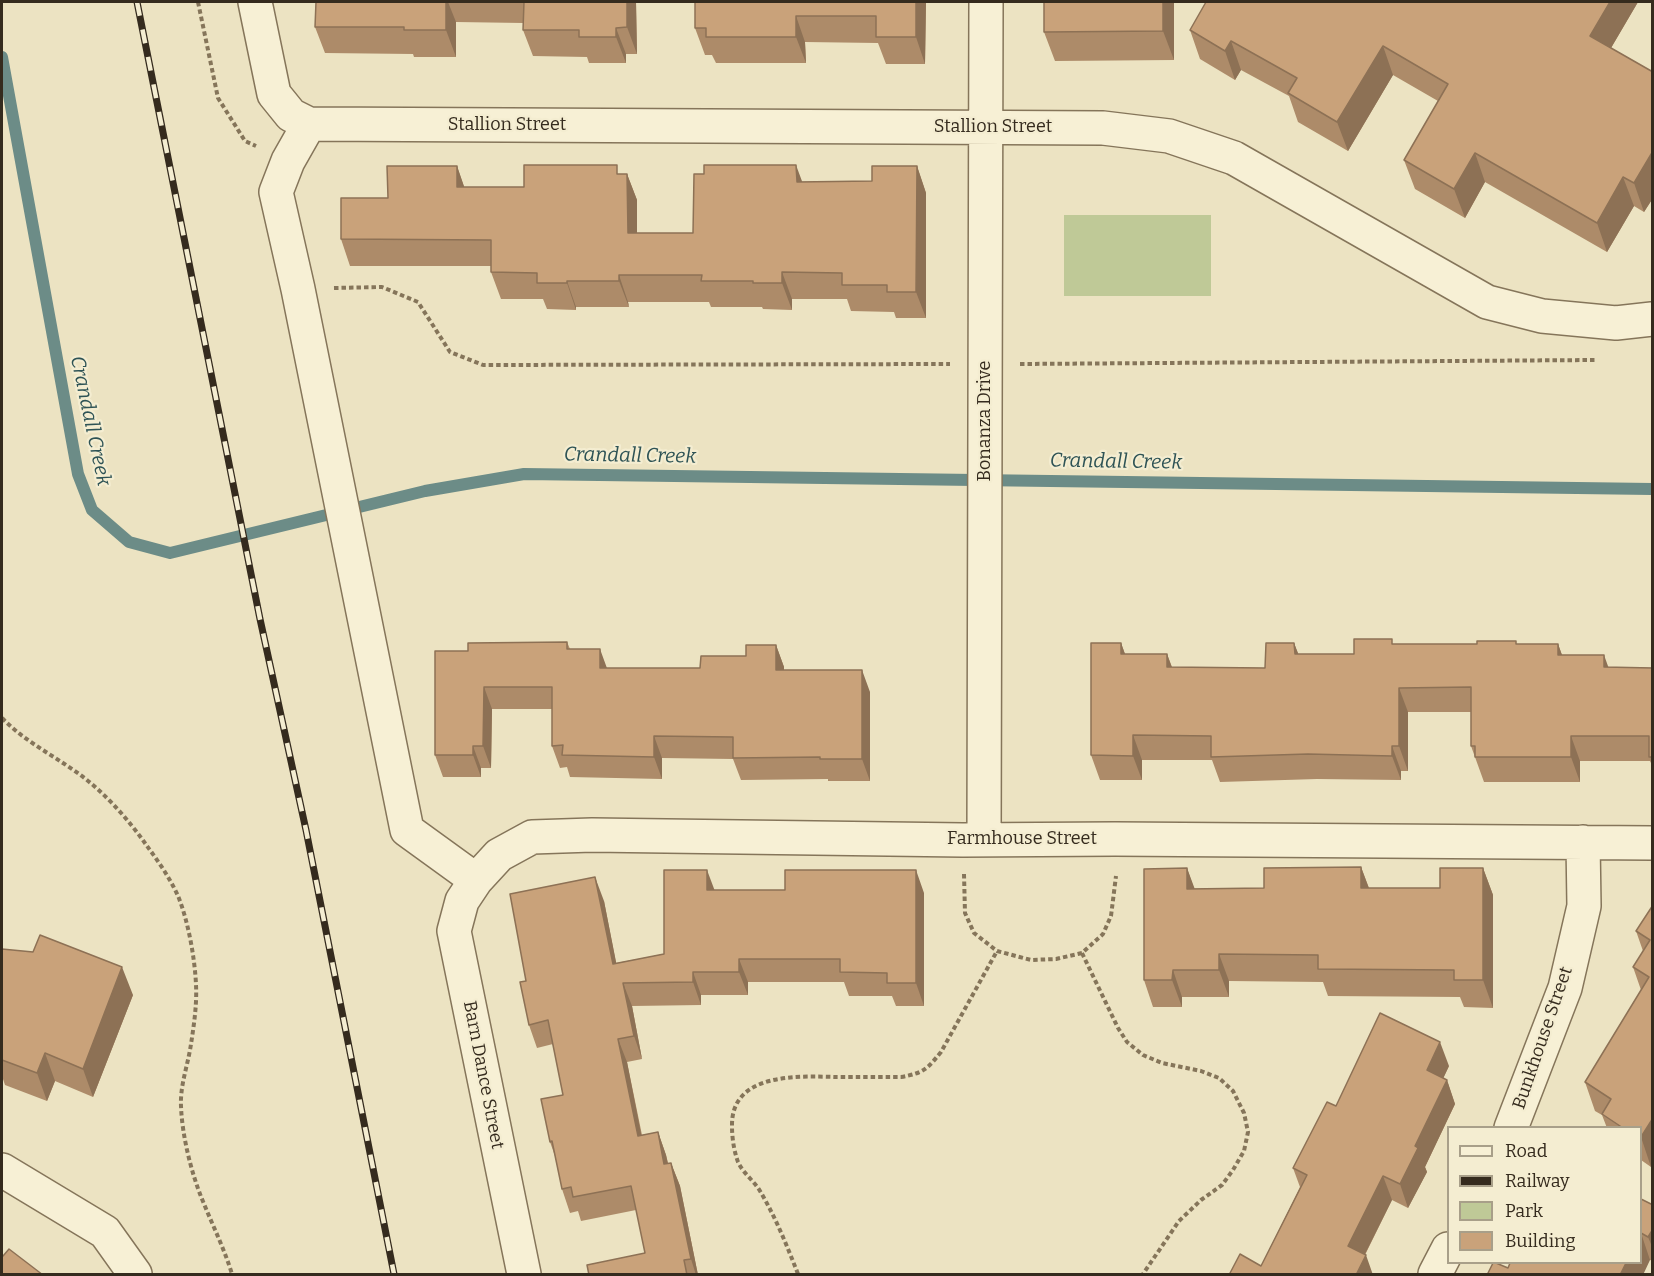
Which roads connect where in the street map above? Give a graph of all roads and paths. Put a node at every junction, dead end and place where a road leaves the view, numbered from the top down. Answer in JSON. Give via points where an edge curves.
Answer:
{"nodes":[{"id":1,"x":198,"y":2,"type":"edge"},
{"id":2,"x":255,"y":2,"type":"edge"},
{"id":3,"x":986,"y":2,"type":"edge"},
{"id":4,"x":300,"y":119,"type":"junction"},
{"id":5,"x":986,"y":127,"type":"junction"},
{"id":6,"x":288,"y":161,"type":"junction"},
{"id":7,"x":298,"y":289,"type":"junction"},
{"id":8,"x":1653,"y":319,"type":"edge"},
{"id":9,"x":1606,"y":360,"type":"dead end"},
{"id":10,"x":1012,"y":363,"type":"dead end"},
{"id":11,"x":952,"y":364,"type":"dead end"},
{"id":12,"x":2,"y":718,"type":"edge"},
{"id":13,"x":1116,"y":839,"type":"junction"},
{"id":14,"x":974,"y":840,"type":"junction"},
{"id":15,"x":1583,"y":842,"type":"junction"},
{"id":16,"x":1653,"y":843,"type":"edge"},
{"id":17,"x":476,"y":880,"type":"junction"},
{"id":18,"x":997,"y":951,"type":"junction"},
{"id":19,"x":1082,"y":953,"type":"junction"},
{"id":20,"x":1512,"y":1126,"type":"edge"},
{"id":21,"x":2,"y":1170,"type":"edge"},
{"id":22,"x":1447,"y":1253,"type":"edge"},
{"id":23,"x":135,"y":1275,"type":"edge"},
{"id":24,"x":232,"y":1275,"type":"edge"},
{"id":25,"x":524,"y":1275,"type":"edge"},
{"id":26,"x":798,"y":1275,"type":"edge"},
{"id":27,"x":1143,"y":1275,"type":"edge"},
{"id":28,"x":1435,"y":1275,"type":"edge"}],
"edges":[{"from":1,"to":6,"type":"path","via":[[218,98],[245,141]]},
{"from":2,"to":4,"type":"street","via":[[274,94]]},
{"from":3,"to":5,"type":"street","name":"Bonanza Drive"},
{"from":4,"to":5,"type":"street","name":"Stallion Street"},
{"from":4,"to":6,"type":"street"},
{"from":5,"to":8,"type":"street","name":"Stallion Street","via":[[1103,128],[1169,136],[1234,158],[1487,302],[1542,316],[1616,323]]},
{"from":5,"to":14,"type":"street","name":"Bonanza Drive","via":[[985,632]]},
{"from":6,"to":7,"type":"street","via":[[276,192]]},
{"from":7,"to":11,"type":"path","via":[[382,287],[418,302],[450,352],[483,365]]},
{"from":7,"to":17,"type":"street","via":[[407,830]]},
{"from":9,"to":10,"type":"path"},
{"from":12,"to":24,"type":"path","via":[[106,798],[146,844],[178,896],[196,986],[181,1106],[185,1136],[201,1197]]},
{"from":13,"to":14,"type":"street","name":"Farmhouse Street"},
{"from":13,"to":15,"type":"street","name":"Farmhouse Street"},
{"from":13,"to":19,"type":"path","via":[[1111,916],[1103,934]]},
{"from":14,"to":17,"type":"street","name":"Farmhouse Street","via":[[532,837],[499,855]]},
{"from":14,"to":18,"type":"path","via":[[965,913],[974,933]]},
{"from":15,"to":16,"type":"street","name":"Farmhouse Street"},
{"from":15,"to":20,"type":"street","name":"Bunkhouse Street","via":[[1584,906],[1565,988]]},
{"from":17,"to":25,"type":"street","name":"Barn Dance Street","via":[[462,901],[454,932]]},
{"from":18,"to":19,"type":"path","via":[[1031,960]]},
{"from":18,"to":26,"type":"path","via":[[941,1052],[917,1074],[796,1077],[768,1081],[740,1097],[732,1114],[732,1139],[739,1163],[777,1224]]},
{"from":19,"to":27,"type":"path","via":[[1127,1042],[1162,1063],[1219,1078],[1233,1091],[1248,1132],[1244,1151],[1222,1185],[1179,1221]]},
{"from":21,"to":23,"type":"street","via":[[105,1232]]},
{"from":22,"to":28,"type":"street"}]}
